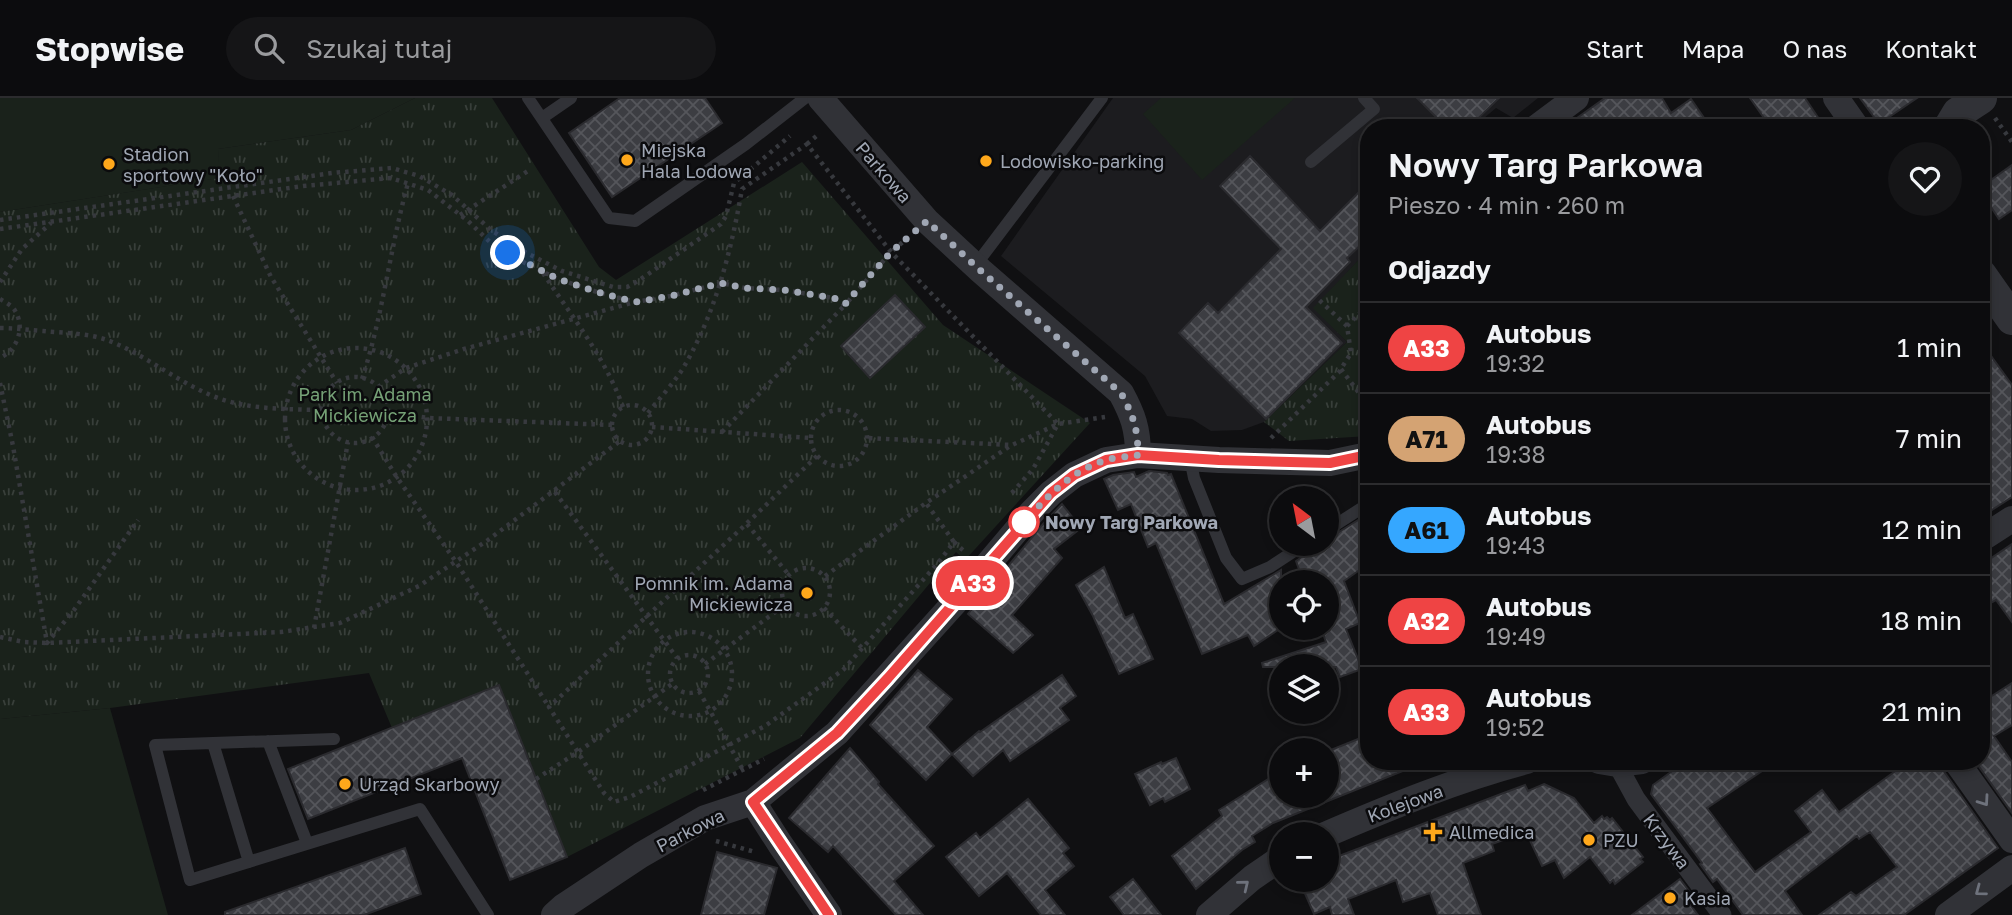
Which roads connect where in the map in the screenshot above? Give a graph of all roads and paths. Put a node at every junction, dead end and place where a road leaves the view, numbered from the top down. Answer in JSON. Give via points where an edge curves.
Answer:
{"nodes":[{"id":1,"x":528,"y":98,"type":"edge"},
{"id":2,"x":571,"y":98,"type":"edge"},
{"id":3,"x":1102,"y":98,"type":"edge"},
{"id":4,"x":1364,"y":98,"type":"edge"},
{"id":5,"x":1576,"y":98,"type":"edge"},
{"id":6,"x":1836,"y":98,"type":"edge"},
{"id":7,"x":821,"y":105,"type":"edge"},
{"id":8,"x":542,"y":118,"type":"junction"},
{"id":9,"x":1362,"y":119,"type":"edge"},
{"id":10,"x":1548,"y":119,"type":"edge"},
{"id":11,"x":1851,"y":119,"type":"edge"},
{"id":12,"x":1360,"y":121,"type":"edge"},
{"id":13,"x":1990,"y":131,"type":"edge"},
{"id":14,"x":2012,"y":142,"type":"edge"},
{"id":15,"x":807,"y":144,"type":"junction"},
{"id":16,"x":1311,"y":162,"type":"dead end"},
{"id":17,"x":531,"y":169,"type":"dead end"},
{"id":18,"x":408,"y":183,"type":"junction"},
{"id":19,"x":233,"y":196,"type":"junction"},
{"id":20,"x":468,"y":209,"type":"junction"},
{"id":21,"x":460,"y":215,"type":"junction"},
{"id":22,"x":0,"y":220,"type":"edge"},
{"id":23,"x":927,"y":221,"type":"junction"},
{"id":24,"x":52,"y":222,"type":"junction"},
{"id":25,"x":0,"y":229,"type":"edge"},
{"id":26,"x":891,"y":252,"type":"junction"},
{"id":27,"x":975,"y":266,"type":"junction"},
{"id":28,"x":541,"y":270,"type":"junction"},
{"id":29,"x":0,"y":282,"type":"edge"},
{"id":30,"x":721,"y":283,"type":"junction"},
{"id":31,"x":1990,"y":288,"type":"edge"},
{"id":32,"x":0,"y":299,"type":"edge"},
{"id":33,"x":1318,"y":299,"type":"dead end"},
{"id":34,"x":635,"y":302,"type":"junction"},
{"id":35,"x":845,"y":304,"type":"junction"},
{"id":36,"x":1360,"y":312,"type":"edge"},
{"id":37,"x":574,"y":318,"type":"junction"},
{"id":38,"x":2012,"y":319,"type":"edge"},
{"id":39,"x":1347,"y":326,"type":"junction"},
{"id":40,"x":0,"y":328,"type":"edge"},
{"id":41,"x":20,"y":328,"type":"junction"},
{"id":42,"x":372,"y":350,"type":"junction"},
{"id":43,"x":320,"y":357,"type":"junction"},
{"id":44,"x":0,"y":358,"type":"edge"},
{"id":45,"x":407,"y":368,"type":"junction"},
{"id":46,"x":1341,"y":369,"type":"junction"},
{"id":47,"x":362,"y":379,"type":"junction"},
{"id":48,"x":0,"y":383,"type":"edge"},
{"id":49,"x":337,"y":383,"type":"junction"},
{"id":50,"x":378,"y":387,"type":"junction"},
{"id":51,"x":1360,"y":394,"type":"edge"},
{"id":52,"x":623,"y":407,"type":"junction"},
{"id":53,"x":286,"y":409,"type":"junction"},
{"id":54,"x":323,"y":410,"type":"junction"},
{"id":55,"x":388,"y":412,"type":"junction"},
{"id":56,"x":648,"y":413,"type":"junction"},
{"id":57,"x":428,"y":418,"type":"junction"},
{"id":58,"x":1110,"y":418,"type":"dead end"},
{"id":59,"x":1058,"y":424,"type":"junction"},
{"id":60,"x":611,"y":425,"type":"junction"},
{"id":61,"x":652,"y":427,"type":"junction"},
{"id":62,"x":722,"y":432,"type":"junction"},
{"id":63,"x":372,"y":438,"type":"junction"},
{"id":64,"x":810,"y":438,"type":"junction"},
{"id":65,"x":866,"y":438,"type":"junction"},
{"id":66,"x":348,"y":442,"type":"junction"},
{"id":67,"x":621,"y":442,"type":"junction"},
{"id":68,"x":1267,"y":442,"type":"dead end"},
{"id":69,"x":1012,"y":445,"type":"junction"},
{"id":70,"x":1138,"y":455,"type":"junction"},
{"id":71,"x":817,"y":456,"type":"junction"},
{"id":72,"x":1360,"y":457,"type":"edge"},
{"id":73,"x":1190,"y":458,"type":"junction"},
{"id":74,"x":396,"y":476,"type":"junction"},
{"id":75,"x":338,"y":487,"type":"junction"},
{"id":76,"x":555,"y":492,"type":"junction"},
{"id":77,"x":926,"y":503,"type":"junction"},
{"id":78,"x":1360,"y":509,"type":"edge"},
{"id":79,"x":2012,"y":519,"type":"edge"},
{"id":80,"x":138,"y":520,"type":"dead end"},
{"id":81,"x":1339,"y":523,"type":"edge"},
{"id":82,"x":747,"y":524,"type":"junction"},
{"id":83,"x":1990,"y":533,"type":"edge"},
{"id":84,"x":954,"y":542,"type":"junction"},
{"id":85,"x":1287,"y":556,"type":"edge"},
{"id":86,"x":972,"y":558,"type":"dead end"},
{"id":87,"x":456,"y":562,"type":"junction"},
{"id":88,"x":789,"y":575,"type":"junction"},
{"id":89,"x":825,"y":576,"type":"junction"},
{"id":90,"x":786,"y":604,"type":"junction"},
{"id":91,"x":824,"y":608,"type":"junction"},
{"id":92,"x":647,"y":616,"type":"junction"},
{"id":93,"x":314,"y":628,"type":"junction"},
{"id":94,"x":0,"y":637,"type":"edge"},
{"id":95,"x":663,"y":640,"type":"junction"},
{"id":96,"x":47,"y":643,"type":"junction"},
{"id":97,"x":862,"y":648,"type":"junction"},
{"id":98,"x":724,"y":649,"type":"junction"},
{"id":99,"x":677,"y":658,"type":"junction"},
{"id":100,"x":705,"y":664,"type":"junction"},
{"id":101,"x":672,"y":684,"type":"junction"},
{"id":102,"x":699,"y":691,"type":"junction"},
{"id":103,"x":655,"y":698,"type":"junction"},
{"id":104,"x":549,"y":707,"type":"junction"},
{"id":105,"x":710,"y":710,"type":"junction"},
{"id":106,"x":334,"y":739,"type":"dead end"},
{"id":107,"x":268,"y":741,"type":"junction"},
{"id":108,"x":213,"y":743,"type":"junction"},
{"id":109,"x":730,"y":745,"type":"junction"},
{"id":110,"x":578,"y":752,"type":"junction"},
{"id":111,"x":767,"y":758,"type":"dead end"},
{"id":112,"x":743,"y":770,"type":"junction"},
{"id":113,"x":1496,"y":770,"type":"edge"},
{"id":114,"x":1623,"y":770,"type":"edge"},
{"id":115,"x":1962,"y":770,"type":"edge"},
{"id":116,"x":536,"y":779,"type":"dead end"},
{"id":117,"x":695,"y":794,"type":"dead end"},
{"id":118,"x":753,"y":802,"type":"junction"},
{"id":119,"x":1339,"y":829,"type":"edge"},
{"id":120,"x":2012,"y":840,"type":"edge"},
{"id":121,"x":715,"y":841,"type":"dead end"},
{"id":122,"x":307,"y":844,"type":"junction"},
{"id":123,"x":765,"y":854,"type":"dead end"},
{"id":124,"x":249,"y":862,"type":"junction"},
{"id":125,"x":1269,"y":866,"type":"edge"},
{"id":126,"x":2012,"y":868,"type":"edge"},
{"id":127,"x":488,"y":915,"type":"edge"},
{"id":128,"x":554,"y":915,"type":"edge"},
{"id":129,"x":829,"y":915,"type":"edge"},
{"id":130,"x":1209,"y":915,"type":"edge"},
{"id":131,"x":1722,"y":915,"type":"edge"},
{"id":132,"x":1948,"y":915,"type":"edge"}],
"edges":[{"from":1,"to":8,"type":"lane"},
{"from":2,"to":8,"type":"lane"},
{"from":3,"to":27,"type":"lane"},
{"from":4,"to":9,"type":"lane","via":[[1374,109]]},
{"from":5,"to":10,"type":"street"},
{"from":6,"to":11,"type":"street"},
{"from":7,"to":8,"type":"lane","via":[[746,144],[635,221],[609,218]]},
{"from":7,"to":15,"type":"path"},
{"from":7,"to":20,"type":"path","via":[[734,183],[722,224],[627,287],[562,271],[519,249]]},
{"from":7,"to":23,"type":"street","name":"Parkowa"},
{"from":12,"to":16,"type":"lane"},
{"from":13,"to":14,"type":"path"},
{"from":15,"to":26,"type":"path"},
{"from":15,"to":30,"type":"path","via":[[743,190]]},
{"from":17,"to":20,"type":"path"},
{"from":18,"to":19,"type":"path","via":[[391,178]]},
{"from":18,"to":21,"type":"path","via":[[428,190]]},
{"from":18,"to":42,"type":"path"},
{"from":19,"to":24,"type":"path"},
{"from":19,"to":43,"type":"path","via":[[271,276]]},
{"from":20,"to":21,"type":"path"},
{"from":20,"to":22,"type":"path","via":[[419,176],[392,168]]},
{"from":21,"to":28,"type":"path","via":[[491,243]]},
{"from":23,"to":26,"type":"path"},
{"from":23,"to":27,"type":"street","name":"Parkowa"},
{"from":24,"to":25,"type":"path"},
{"from":24,"to":29,"type":"path","via":[[22,249]]},
{"from":26,"to":35,"type":"path"},
{"from":26,"to":59,"type":"path"},
{"from":27,"to":70,"type":"street","name":"Parkowa","via":[[1121,393],[1133,415]]},
{"from":28,"to":34,"type":"path"},
{"from":28,"to":37,"type":"path"},
{"from":30,"to":34,"type":"path"},
{"from":30,"to":35,"type":"path","via":[[834,298]]},
{"from":30,"to":56,"type":"path","via":[[681,371]]},
{"from":31,"to":38,"type":"street"},
{"from":32,"to":41,"type":"path","via":[[13,307]]},
{"from":33,"to":39,"type":"path"},
{"from":34,"to":37,"type":"path"},
{"from":35,"to":62,"type":"path"},
{"from":36,"to":39,"type":"path"},
{"from":37,"to":45,"type":"path"},
{"from":37,"to":52,"type":"path","via":[[592,343]]},
{"from":39,"to":46,"type":"path","via":[[1351,353]]},
{"from":40,"to":41,"type":"path"},
{"from":41,"to":44,"type":"path","via":[[19,340]]},
{"from":41,"to":53,"type":"path","via":[[104,339],[208,394],[240,404]]},
{"from":42,"to":43,"type":"path","via":[[356,347]]},
{"from":42,"to":45,"type":"path"},
{"from":42,"to":47,"type":"path"},
{"from":43,"to":49,"type":"path"},
{"from":43,"to":53,"type":"path","via":[[305,368],[290,392]]},
{"from":45,"to":50,"type":"path"},
{"from":45,"to":57,"type":"path","via":[[422,391]]},
{"from":46,"to":51,"type":"path"},
{"from":46,"to":68,"type":"path"},
{"from":47,"to":49,"type":"path","via":[[352,377]]},
{"from":47,"to":50,"type":"path"},
{"from":48,"to":96,"type":"path"},
{"from":49,"to":54,"type":"path","via":[[322,403]]},
{"from":50,"to":55,"type":"path","via":[[386,397]]},
{"from":52,"to":56,"type":"path","via":[[636,406]]},
{"from":52,"to":60,"type":"path"},
{"from":53,"to":54,"type":"path"},
{"from":53,"to":75,"type":"path","via":[[290,447],[305,470]]},
{"from":54,"to":66,"type":"path","via":[[324,424],[338,439]]},
{"from":55,"to":57,"type":"path"},
{"from":55,"to":63,"type":"path"},
{"from":56,"to":61,"type":"path"},
{"from":57,"to":60,"type":"path"},
{"from":57,"to":74,"type":"path","via":[[422,446],[407,469]]},
{"from":58,"to":59,"type":"path"},
{"from":59,"to":69,"type":"path"},
{"from":60,"to":67,"type":"path"},
{"from":61,"to":62,"type":"path"},
{"from":61,"to":67,"type":"path","via":[[647,439],[634,446]]},
{"from":62,"to":64,"type":"path"},
{"from":63,"to":66,"type":"path","via":[[358,444]]},
{"from":63,"to":74,"type":"path"},
{"from":64,"to":65,"type":"path","via":[[817,420],[834,410],[854,414],[866,429]]},
{"from":64,"to":71,"type":"path"},
{"from":65,"to":69,"type":"path"},
{"from":65,"to":71,"type":"path","via":[[866,449],[853,464],[834,467]]},
{"from":66,"to":75,"type":"path"},
{"from":67,"to":76,"type":"path"},
{"from":69,"to":77,"type":"path"},
{"from":70,"to":73,"type":"street"},
{"from":70,"to":118,"type":"street","name":"Parkowa","via":[[1106,460],[1074,475],[1051,493],[837,733]]},
{"from":71,"to":82,"type":"path"},
{"from":72,"to":73,"type":"street","via":[[1330,463]]},
{"from":73,"to":85,"type":"lane","via":[[1226,558],[1242,579]]},
{"from":74,"to":75,"type":"path","via":[[384,485],[356,490]]},
{"from":74,"to":87,"type":"path"},
{"from":75,"to":93,"type":"path"},
{"from":76,"to":87,"type":"path"},
{"from":76,"to":92,"type":"path"},
{"from":77,"to":84,"type":"path"},
{"from":77,"to":89,"type":"path"},
{"from":78,"to":81,"type":"lane"},
{"from":79,"to":83,"type":"street"},
{"from":80,"to":96,"type":"path"},
{"from":82,"to":88,"type":"path"},
{"from":82,"to":92,"type":"path"},
{"from":84,"to":86,"type":"path"},
{"from":84,"to":97,"type":"path"},
{"from":87,"to":93,"type":"path","via":[[377,608],[340,624]]},
{"from":87,"to":104,"type":"path"},
{"from":88,"to":89,"type":"path","via":[[812,568]]},
{"from":88,"to":90,"type":"path","via":[[782,589]]},
{"from":89,"to":91,"type":"path","via":[[831,590]]},
{"from":90,"to":91,"type":"path","via":[[805,616]]},
{"from":90,"to":98,"type":"path"},
{"from":91,"to":97,"type":"path"},
{"from":92,"to":95,"type":"path"},
{"from":92,"to":104,"type":"path"},
{"from":93,"to":96,"type":"path"},
{"from":94,"to":96,"type":"path"},
{"from":95,"to":98,"type":"path","via":[[692,631],[706,634]]},
{"from":95,"to":99,"type":"path"},
{"from":95,"to":103,"type":"path","via":[[649,660],[647,674]]},
{"from":97,"to":109,"type":"path","via":[[843,670],[765,726]]},
{"from":98,"to":100,"type":"path"},
{"from":98,"to":105,"type":"path","via":[[732,680],[728,694]]},
{"from":99,"to":100,"type":"path","via":[[695,655]]},
{"from":99,"to":101,"type":"path","via":[[671,666]]},
{"from":100,"to":102,"type":"path","via":[[708,677]]},
{"from":101,"to":102,"type":"path","via":[[679,691]]},
{"from":101,"to":103,"type":"path"},
{"from":102,"to":105,"type":"path"},
{"from":103,"to":105,"type":"path","via":[[680,715]]},
{"from":103,"to":110,"type":"path"},
{"from":104,"to":110,"type":"path"},
{"from":105,"to":109,"type":"path"},
{"from":106,"to":107,"type":"lane"},
{"from":107,"to":108,"type":"lane"},
{"from":107,"to":122,"type":"lane"},
{"from":108,"to":124,"type":"lane"},
{"from":108,"to":124,"type":"lane","via":[[155,745],[190,880]]},
{"from":109,"to":110,"type":"path","via":[[614,802]]},
{"from":109,"to":112,"type":"path"},
{"from":110,"to":116,"type":"path"},
{"from":111,"to":112,"type":"path"},
{"from":112,"to":117,"type":"path"},
{"from":113,"to":119,"type":"street","name":"Kolejowa"},
{"from":114,"to":131,"type":"street","name":"Krzywa","via":[[1636,799]]},
{"from":115,"to":120,"type":"street","one_way":true},
{"from":118,"to":128,"type":"street","name":"Parkowa","via":[[705,818],[606,877]]},
{"from":118,"to":129,"type":"street"},
{"from":121,"to":123,"type":"path"},
{"from":122,"to":124,"type":"lane"},
{"from":122,"to":127,"type":"lane","via":[[420,809]]},
{"from":130,"to":125,"type":"street","one_way":true},
{"from":126,"to":132,"type":"street","one_way":true}]}
